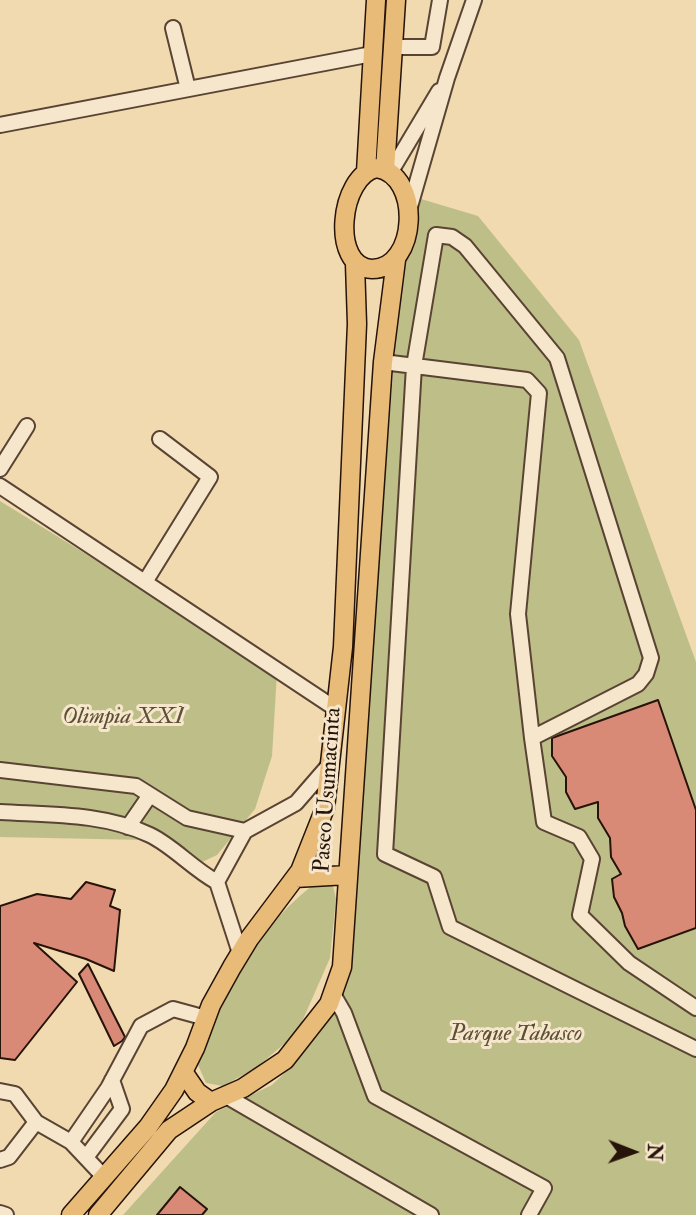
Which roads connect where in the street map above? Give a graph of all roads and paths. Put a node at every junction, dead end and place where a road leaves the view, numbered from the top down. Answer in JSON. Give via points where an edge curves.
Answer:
{"nodes":[{"id":1,"x":376,"y":0,"type":"edge"},
{"id":2,"x":396,"y":0,"type":"edge"},
{"id":3,"x":440,"y":0,"type":"edge"},
{"id":4,"x":474,"y":0,"type":"edge"},
{"id":5,"x":173,"y":28,"type":"dead end"},
{"id":6,"x":393,"y":47,"type":"junction"},
{"id":7,"x":432,"y":47,"type":"junction"},
{"id":8,"x":372,"y":54,"type":"junction"},
{"id":9,"x":454,"y":58,"type":"junction"},
{"id":10,"x":447,"y":78,"type":"junction"},
{"id":11,"x":188,"y":89,"type":"junction"},
{"id":12,"x":0,"y":125,"type":"edge"},
{"id":13,"x":387,"y":171,"type":"junction"},
{"id":14,"x":366,"y":172,"type":"junction"},
{"id":15,"x":409,"y":210,"type":"junction"},
{"id":16,"x":396,"y":260,"type":"junction"},
{"id":17,"x":355,"y":264,"type":"junction"},
{"id":18,"x":383,"y":362,"type":"junction"},
{"id":19,"x":414,"y":366,"type":"junction"},
{"id":20,"x":27,"y":426,"type":"dead end"},
{"id":21,"x":160,"y":439,"type":"dead end"},
{"id":22,"x":0,"y":469,"type":"edge"},
{"id":23,"x":0,"y":486,"type":"edge"},
{"id":24,"x":145,"y":582,"type":"junction"},
{"id":25,"x":336,"y":709,"type":"junction"},
{"id":26,"x":532,"y":738,"type":"junction"},
{"id":27,"x":329,"y":765,"type":"junction"},
{"id":28,"x":0,"y":770,"type":"edge"},
{"id":29,"x":150,"y":795,"type":"junction"},
{"id":30,"x":0,"y":812,"type":"edge"},
{"id":31,"x":128,"y":827,"type":"junction"},
{"id":32,"x":245,"y":831,"type":"junction"},
{"id":33,"x":348,"y":875,"type":"junction"},
{"id":34,"x":295,"y":878,"type":"junction"},
{"id":35,"x":217,"y":882,"type":"junction"},
{"id":36,"x":240,"y":953,"type":"junction"},
{"id":37,"x":333,"y":994,"type":"junction"},
{"id":38,"x":696,"y":1008,"type":"edge"},
{"id":39,"x":206,"y":1018,"type":"junction"},
{"id":40,"x":696,"y":1049,"type":"edge"},
{"id":41,"x":184,"y":1073,"type":"junction"},
{"id":42,"x":112,"y":1080,"type":"junction"},
{"id":43,"x":0,"y":1091,"type":"edge"},
{"id":44,"x":218,"y":1099,"type":"junction"},
{"id":45,"x":36,"y":1122,"type":"junction"},
{"id":46,"x":71,"y":1142,"type":"junction"},
{"id":47,"x":87,"y":1157,"type":"junction"},
{"id":48,"x":0,"y":1160,"type":"edge"},
{"id":49,"x":104,"y":1177,"type":"junction"},
{"id":50,"x":0,"y":1213,"type":"edge"},
{"id":51,"x":6,"y":1215,"type":"edge"},
{"id":52,"x":71,"y":1215,"type":"edge"},
{"id":53,"x":98,"y":1215,"type":"edge"},
{"id":54,"x":430,"y":1215,"type":"edge"},
{"id":55,"x":529,"y":1215,"type":"edge"}],
"edges":[{"from":1,"to":8,"type":"main road"},
{"from":2,"to":6,"type":"main road"},
{"from":3,"to":7,"type":"street"},
{"from":4,"to":9,"type":"street"},
{"from":5,"to":11,"type":"street"},
{"from":6,"to":7,"type":"street"},
{"from":6,"to":13,"type":"main road"},
{"from":7,"to":9,"type":"street"},
{"from":8,"to":11,"type":"street"},
{"from":8,"to":14,"type":"main road"},
{"from":9,"to":10,"type":"street"},
{"from":10,"to":13,"type":"street"},
{"from":10,"to":15,"type":"street"},
{"from":11,"to":12,"type":"street"},
{"from":13,"to":14,"type":"main road"},
{"from":13,"to":15,"type":"main road","via":[[401,184]]},
{"from":14,"to":17,"type":"main road","via":[[353,186],[346,210],[345,234]]},
{"from":15,"to":16,"type":"main road","via":[[408,228]]},
{"from":16,"to":17,"type":"main road","via":[[373,269]]},
{"from":16,"to":18,"type":"main road","name":"Paseo Usumacinta"},
{"from":17,"to":25,"type":"main road","name":"Paseo Usumacinta","via":[[343,647]]},
{"from":18,"to":19,"type":"street"},
{"from":18,"to":33,"type":"main road","name":"Paseo Usumacinta"},
{"from":19,"to":26,"type":"street","via":[[527,380],[539,393],[518,614]]},
{"from":19,"to":26,"type":"street","via":[[436,235],[452,237],[465,247],[557,358],[652,658],[638,684]]},
{"from":19,"to":40,"type":"street","via":[[385,853],[434,877],[450,927]]},
{"from":20,"to":22,"type":"street"},
{"from":21,"to":24,"type":"street","via":[[210,477]]},
{"from":23,"to":24,"type":"street"},
{"from":24,"to":25,"type":"street"},
{"from":25,"to":27,"type":"main road","name":"Paseo Usumacinta"},
{"from":26,"to":38,"type":"street","via":[[544,822],[579,838],[592,859],[580,915],[629,963]]},
{"from":27,"to":32,"type":"street","via":[[296,803]]},
{"from":27,"to":34,"type":"main road","name":"Paseo Usumacinta","via":[[325,808]]},
{"from":28,"to":29,"type":"street","via":[[136,786]]},
{"from":29,"to":31,"type":"street"},
{"from":29,"to":32,"type":"street","via":[[187,818]]},
{"from":30,"to":31,"type":"street","via":[[107,820]]},
{"from":31,"to":35,"type":"street","via":[[152,836]]},
{"from":32,"to":35,"type":"street"},
{"from":33,"to":34,"type":"main road"},
{"from":33,"to":37,"type":"main road","name":"Paseo Usumacinta","via":[[342,967]]},
{"from":34,"to":36,"type":"main road","name":"Paseo Usumacinta"},
{"from":35,"to":36,"type":"street"},
{"from":36,"to":39,"type":"main road","name":"Paseo Usumacinta"},
{"from":37,"to":44,"type":"main road","name":"Paseo Usumacinta","via":[[285,1060]]},
{"from":37,"to":55,"type":"street","via":[[375,1096],[544,1188]]},
{"from":39,"to":41,"type":"main road","name":"Paseo Usumacinta"},
{"from":39,"to":42,"type":"street","via":[[173,1009],[141,1026]]},
{"from":41,"to":44,"type":"main road","via":[[197,1092]]},
{"from":41,"to":49,"type":"main road","name":"Paseo Usumacinta","via":[[148,1127]]},
{"from":42,"to":46,"type":"street"},
{"from":42,"to":47,"type":"street","via":[[122,1109]]},
{"from":43,"to":45,"type":"street","via":[[15,1094]]},
{"from":44,"to":53,"type":"main road","name":"Paseo Usumacinta","via":[[169,1130]]},
{"from":44,"to":54,"type":"street"},
{"from":45,"to":46,"type":"street"},
{"from":45,"to":48,"type":"street","via":[[9,1157]]},
{"from":46,"to":47,"type":"street"},
{"from":47,"to":49,"type":"street"},
{"from":49,"to":52,"type":"main road","name":"Paseo Usumacinta"},
{"from":50,"to":51,"type":"street"}]}
